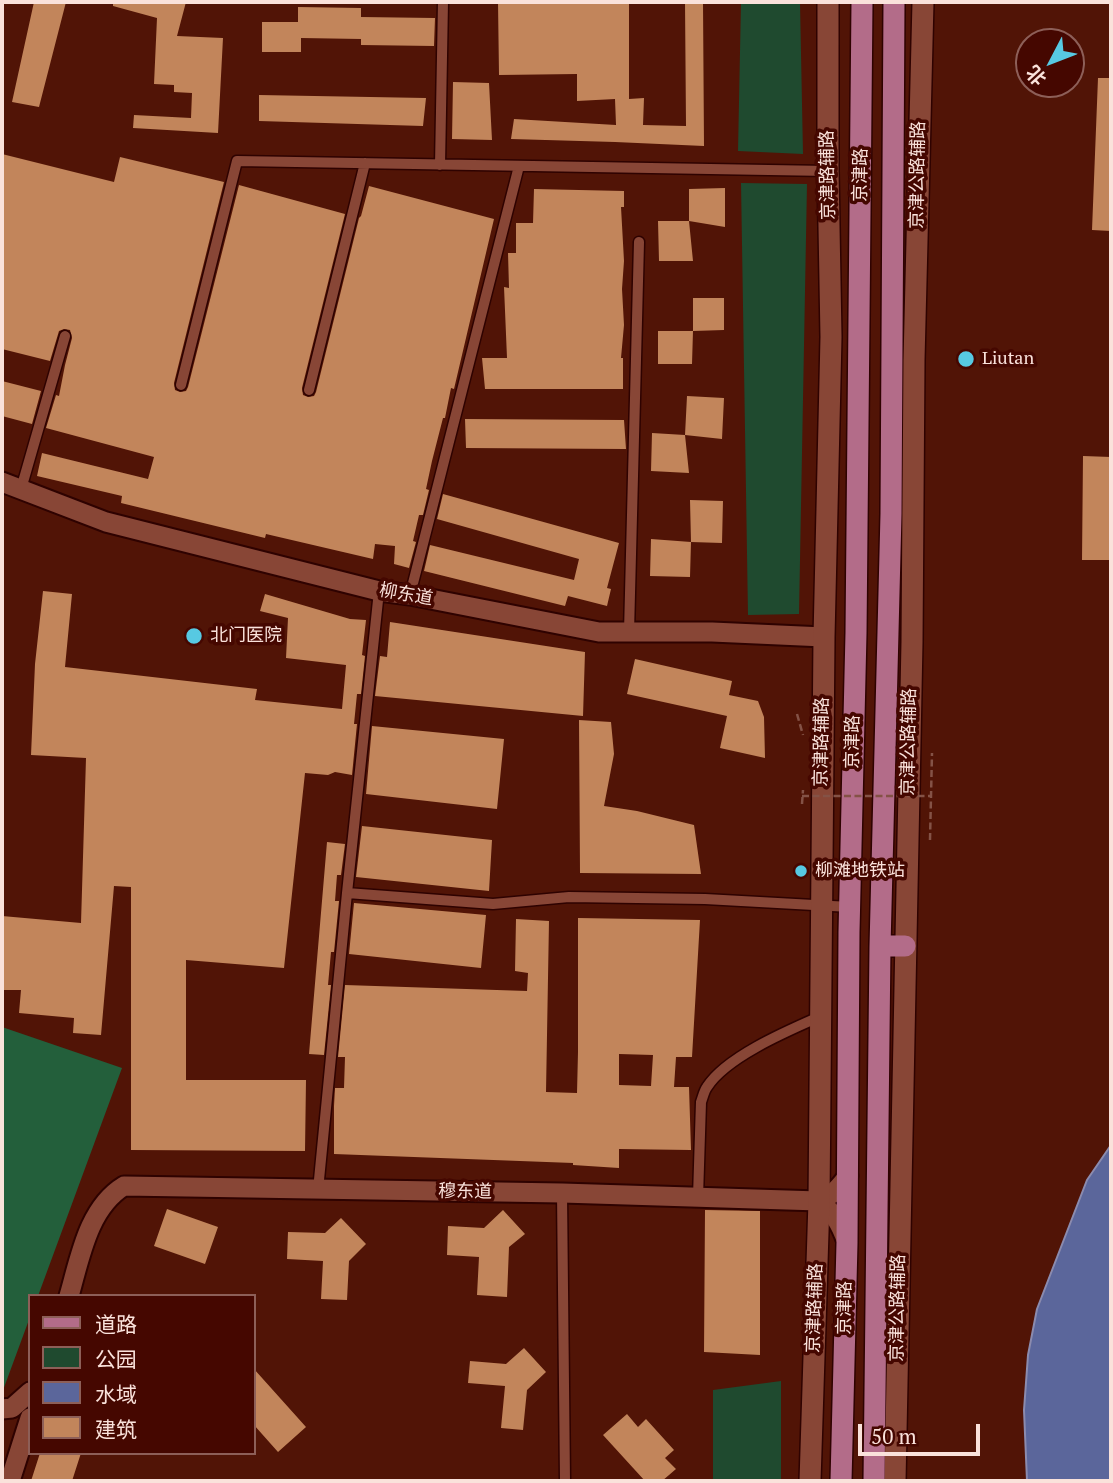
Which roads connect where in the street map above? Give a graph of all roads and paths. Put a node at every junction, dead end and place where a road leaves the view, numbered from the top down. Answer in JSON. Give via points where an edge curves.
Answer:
{"nodes":[{"id":1,"x":443,"y":2,"type":"edge"},
{"id":2,"x":828,"y":2,"type":"edge"},
{"id":3,"x":862,"y":2,"type":"edge"},
{"id":4,"x":894,"y":2,"type":"edge"},
{"id":5,"x":922,"y":2,"type":"edge"},
{"id":6,"x":365,"y":163,"type":"junction"},
{"id":7,"x":440,"y":165,"type":"junction"},
{"id":8,"x":519,"y":166,"type":"junction"},
{"id":9,"x":828,"y":171,"type":"junction"},
{"id":10,"x":639,"y":242,"type":"dead end"},
{"id":11,"x":65,"y":336,"type":"dead end"},
{"id":12,"x":181,"y":385,"type":"dead end"},
{"id":13,"x":309,"y":390,"type":"dead end"},
{"id":14,"x":2,"y":482,"type":"edge"},
{"id":15,"x":21,"y":489,"type":"junction"},
{"id":16,"x":379,"y":591,"type":"junction"},
{"id":17,"x":410,"y":595,"type":"junction"},
{"id":18,"x":629,"y":632,"type":"junction"},
{"id":19,"x":824,"y":637,"type":"junction"},
{"id":20,"x":932,"y":753,"type":"dead end"},
{"id":21,"x":802,"y":796,"type":"dead end"},
{"id":22,"x":931,"y":796,"type":"junction"},
{"id":23,"x":930,"y":840,"type":"dead end"},
{"id":24,"x":347,"y":893,"type":"junction"},
{"id":25,"x":836,"y":906,"type":"junction"},
{"id":26,"x":880,"y":946,"type":"junction"},
{"id":27,"x":905,"y":946,"type":"junction"},
{"id":28,"x":820,"y":1017,"type":"junction"},
{"id":29,"x":848,"y":1176,"type":"junction"},
{"id":30,"x":318,"y":1190,"type":"junction"},
{"id":31,"x":562,"y":1193,"type":"junction"},
{"id":32,"x":698,"y":1197,"type":"junction"},
{"id":33,"x":819,"y":1201,"type":"junction"},
{"id":34,"x":847,"y":1243,"type":"junction"},
{"id":35,"x":70,"y":1294,"type":"edge"},
{"id":36,"x":28,"y":1394,"type":"edge"},
{"id":37,"x":2,"y":1409,"type":"edge"},
{"id":38,"x":28,"y":1424,"type":"edge"},
{"id":39,"x":10,"y":1481,"type":"edge"},
{"id":40,"x":565,"y":1481,"type":"edge"},
{"id":41,"x":810,"y":1481,"type":"edge"},
{"id":42,"x":841,"y":1481,"type":"edge"},
{"id":43,"x":874,"y":1481,"type":"edge"},
{"id":44,"x":895,"y":1481,"type":"edge"}],
"edges":[{"from":1,"to":7,"type":"lane"},
{"from":2,"to":9,"type":"street","name":"京津路辅路"},
{"from":3,"to":25,"type":"main road","name":"京津路","via":[[856,633]]},
{"from":4,"to":26,"type":"main road","name":"京津路","via":[[891,514]]},
{"from":5,"to":27,"type":"street","name":"京津公路辅路"},
{"from":6,"to":7,"type":"lane"},
{"from":6,"to":12,"type":"lane","via":[[237,160]]},
{"from":6,"to":13,"type":"lane"},
{"from":7,"to":8,"type":"lane"},
{"from":8,"to":9,"type":"lane"},
{"from":8,"to":17,"type":"lane"},
{"from":9,"to":19,"type":"street","name":"京津路辅路","via":[[831,337]]},
{"from":10,"to":18,"type":"lane"},
{"from":11,"to":15,"type":"lane"},
{"from":14,"to":15,"type":"street","name":"柳东道"},
{"from":15,"to":16,"type":"street","name":"柳东道","via":[[106,522]]},
{"from":16,"to":17,"type":"street","name":"柳东道"},
{"from":16,"to":24,"type":"lane"},
{"from":17,"to":18,"type":"street","name":"柳东道","via":[[599,632]]},
{"from":18,"to":19,"type":"street","name":"柳东道"},
{"from":19,"to":25,"type":"street","name":"京津路辅路","via":[[821,872]]},
{"from":20,"to":22,"type":"path"},
{"from":21,"to":22,"type":"path","bridge":true},
{"from":22,"to":23,"type":"path"},
{"from":24,"to":25,"type":"lane","via":[[493,904],[569,897]]},
{"from":24,"to":30,"type":"lane"},
{"from":25,"to":28,"type":"street","name":"京津路辅路"},
{"from":25,"to":29,"type":"main road","name":"京津路","via":[[849,932]]},
{"from":26,"to":27,"type":"main road"},
{"from":26,"to":43,"type":"main road","name":"京津路"},
{"from":27,"to":44,"type":"street","name":"京津公路辅路"},
{"from":28,"to":32,"type":"lane","via":[[725,1066],[706,1087],[701,1102]]},
{"from":28,"to":33,"type":"street","name":"京津路辅路"},
{"from":29,"to":33,"type":"street","via":[[839,1189]]},
{"from":29,"to":34,"type":"main road","name":"京津路"},
{"from":30,"to":31,"type":"street","name":"穆东道"},
{"from":30,"to":35,"type":"street","name":"穆东道","via":[[124,1186],[105,1201],[89,1231]]},
{"from":31,"to":32,"type":"street","name":"穆东道"},
{"from":31,"to":40,"type":"lane"},
{"from":32,"to":33,"type":"street","name":"穆东道"},
{"from":33,"to":34,"type":"street","via":[[837,1218]]},
{"from":33,"to":41,"type":"street","name":"京津路辅路"},
{"from":34,"to":42,"type":"main road","name":"京津路"},
{"from":36,"to":37,"type":"street","via":[[12,1408]]},
{"from":38,"to":39,"type":"street"}]}
